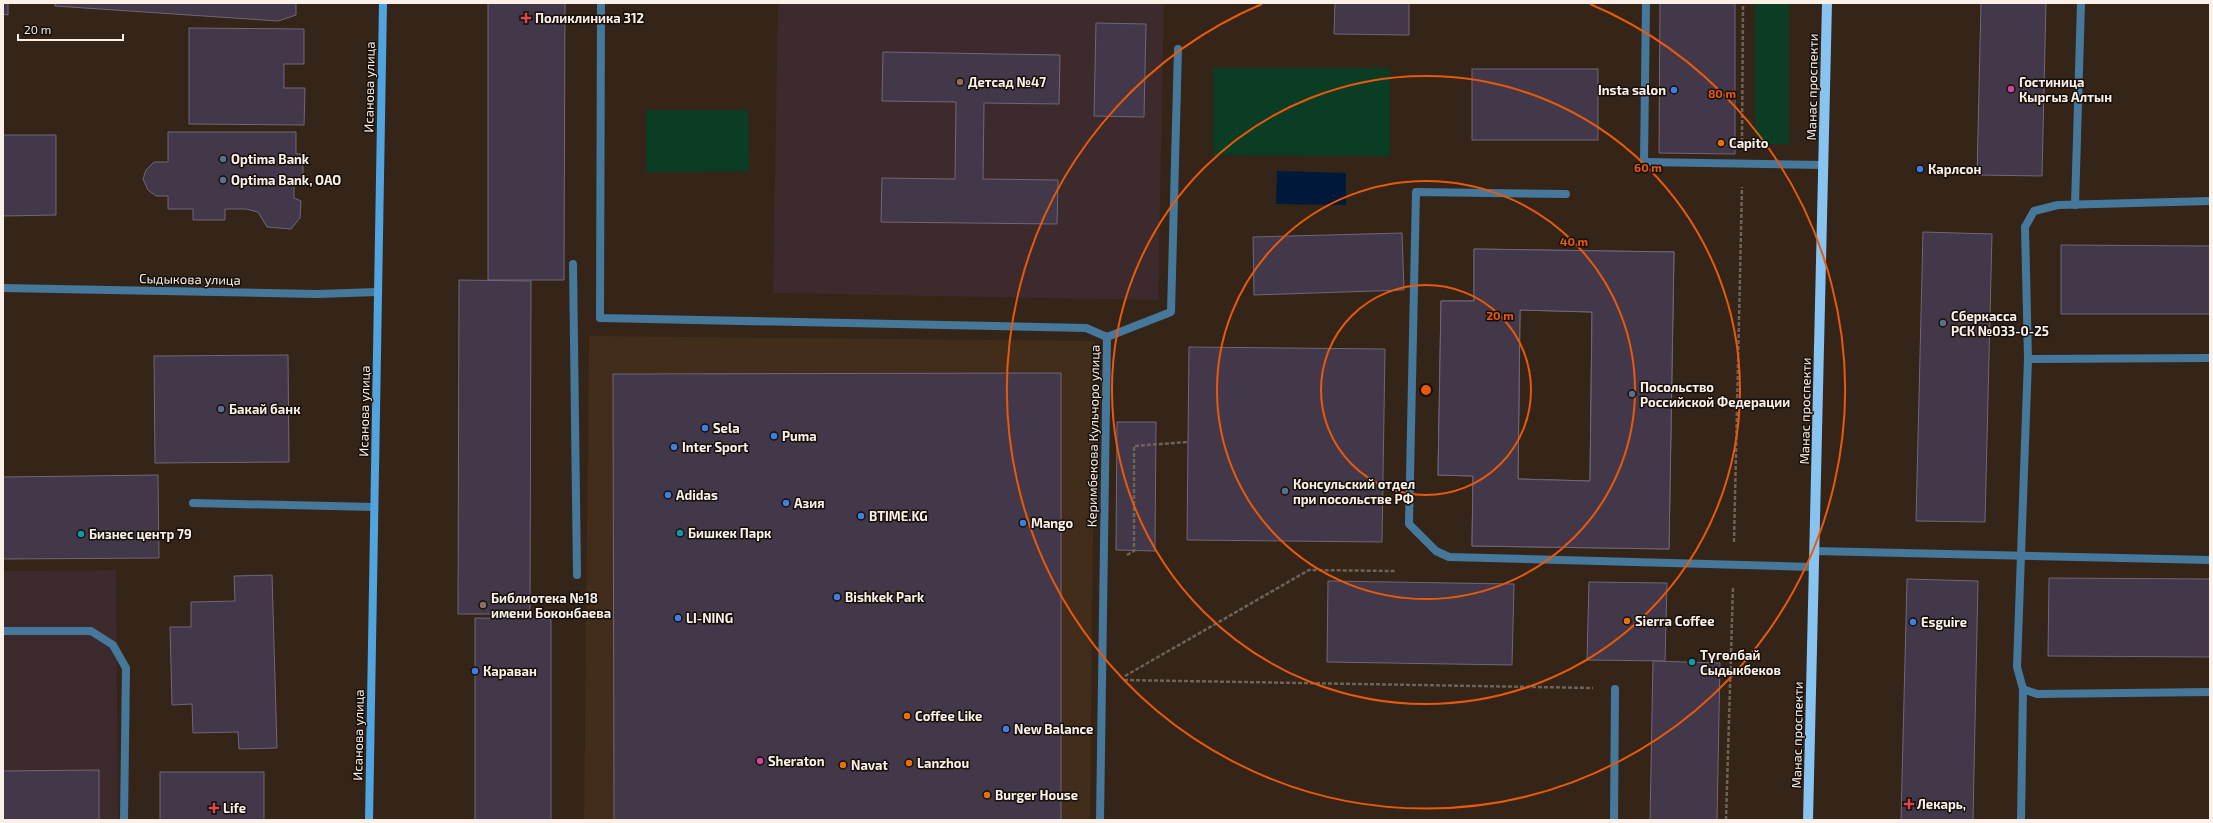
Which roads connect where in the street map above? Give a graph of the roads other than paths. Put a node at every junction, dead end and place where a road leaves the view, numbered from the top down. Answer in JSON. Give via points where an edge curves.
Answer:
{"nodes":[{"id":1,"x":383,"y":3,"type":"edge"},
{"id":2,"x":602,"y":3,"type":"edge"},
{"id":3,"x":1646,"y":3,"type":"edge"},
{"id":4,"x":1827,"y":3,"type":"edge"},
{"id":5,"x":2081,"y":3,"type":"edge"},
{"id":6,"x":1178,"y":49,"type":"dead end"},
{"id":7,"x":1823,"y":165,"type":"junction"},
{"id":8,"x":1566,"y":194,"type":"dead end"},
{"id":9,"x":2210,"y":201,"type":"edge"},
{"id":10,"x":2075,"y":205,"type":"junction"},
{"id":11,"x":573,"y":264,"type":"dead end"},
{"id":12,"x":3,"y":288,"type":"edge"},
{"id":13,"x":377,"y":292,"type":"junction"},
{"id":14,"x":1107,"y":337,"type":"junction"},
{"id":15,"x":2210,"y":358,"type":"edge"},
{"id":16,"x":2028,"y":359,"type":"junction"},
{"id":17,"x":194,"y":503,"type":"dead end"},
{"id":18,"x":374,"y":507,"type":"junction"},
{"id":19,"x":1815,"y":551,"type":"junction"},
{"id":20,"x":2022,"y":556,"type":"junction"},
{"id":21,"x":2210,"y":560,"type":"edge"},
{"id":22,"x":1814,"y":567,"type":"junction"},
{"id":23,"x":577,"y":575,"type":"dead end"},
{"id":24,"x":3,"y":631,"type":"edge"},
{"id":25,"x":1615,"y":689,"type":"road end"},
{"id":26,"x":2023,"y":689,"type":"junction"},
{"id":27,"x":2210,"y":692,"type":"edge"},
{"id":28,"x":124,"y":820,"type":"edge"},
{"id":29,"x":369,"y":820,"type":"edge"},
{"id":30,"x":1100,"y":820,"type":"edge"},
{"id":31,"x":1614,"y":820,"type":"edge"},
{"id":32,"x":1808,"y":820,"type":"edge"},
{"id":33,"x":2021,"y":820,"type":"edge"}],
"edges":[{"from":1,"to":13,"type":"street","name":"Исанова улица"},
{"from":2,"to":14,"type":"street","via":[[600,318],[1086,328]]},
{"from":3,"to":7,"type":"street","via":[[1644,162]]},
{"from":4,"to":7,"type":"main road","name":"Манас проспекти"},
{"from":5,"to":10,"type":"street"},
{"from":6,"to":14,"type":"street","name":"Керимбекова Кульчоро улица","via":[[1171,312]]},
{"from":7,"to":19,"type":"main road","name":"Манас проспекти"},
{"from":8,"to":22,"type":"street","via":[[1416,192],[1409,524],[1436,551],[1449,558]]},
{"from":9,"to":10,"type":"street"},
{"from":10,"to":16,"type":"street","via":[[2058,205],[2034,211],[2025,227]]},
{"from":11,"to":23,"type":"street"},
{"from":12,"to":13,"type":"street","name":"Сыдыкова улица","via":[[317,294]]},
{"from":13,"to":18,"type":"street","name":"Исанова улица"},
{"from":14,"to":30,"type":"street","name":"Керимбекова Кульчоро улица"},
{"from":15,"to":16,"type":"street"},
{"from":16,"to":20,"type":"street"},
{"from":17,"to":18,"type":"street"},
{"from":18,"to":29,"type":"street","name":"Исанова улица"},
{"from":19,"to":20,"type":"street"},
{"from":19,"to":22,"type":"main road","name":"Манас проспекти"},
{"from":20,"to":21,"type":"street"},
{"from":20,"to":26,"type":"street","via":[[2018,668]]},
{"from":22,"to":32,"type":"main road","name":"Манас проспекти"},
{"from":24,"to":28,"type":"street","via":[[91,631],[113,645],[126,668]]},
{"from":25,"to":31,"type":"street"},
{"from":26,"to":27,"type":"street","via":[[2037,694]]},
{"from":26,"to":33,"type":"street"}]}
